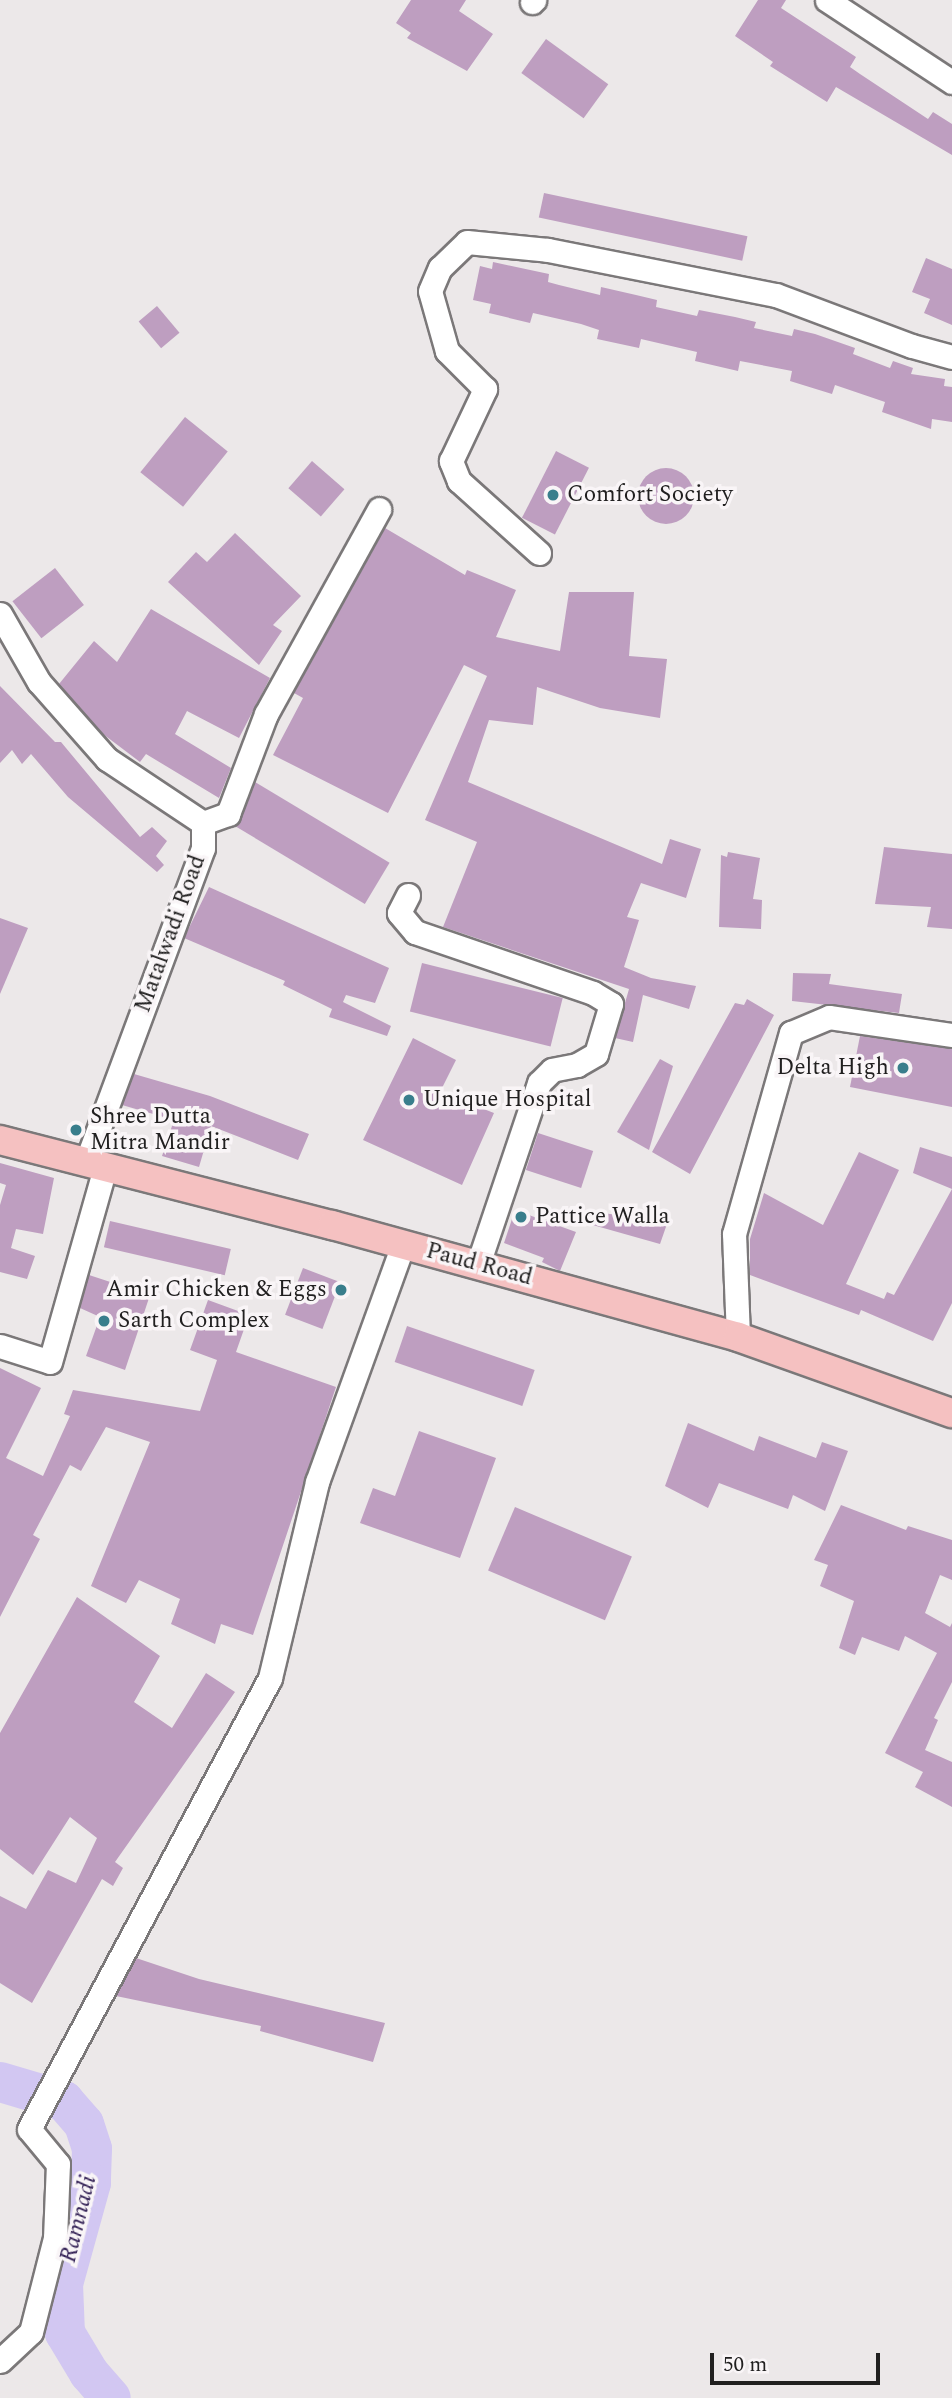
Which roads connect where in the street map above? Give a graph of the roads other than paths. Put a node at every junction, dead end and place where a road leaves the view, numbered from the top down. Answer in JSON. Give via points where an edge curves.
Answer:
{"nodes":[{"id":1,"x":827,"y":0,"type":"edge"},
{"id":2,"x":952,"y":82,"type":"edge"},
{"id":3,"x":952,"y":357,"type":"edge"},
{"id":4,"x":379,"y":509,"type":"dead end"},
{"id":5,"x":539,"y":553,"type":"dead end"},
{"id":6,"x":0,"y":614,"type":"edge"},
{"id":7,"x":203,"y":823,"type":"junction"},
{"id":8,"x":408,"y":895,"type":"dead end"},
{"id":9,"x":951,"y":1035,"type":"edge"},
{"id":10,"x":0,"y":1140,"type":"edge"},
{"id":11,"x":96,"y":1165,"type":"junction"},
{"id":12,"x":403,"y":1244,"type":"junction"},
{"id":13,"x":478,"y":1264,"type":"junction"},
{"id":14,"x":738,"y":1337,"type":"junction"},
{"id":15,"x":0,"y":1346,"type":"edge"},
{"id":16,"x":952,"y":1413,"type":"edge"},
{"id":17,"x":0,"y":2361,"type":"edge"}],
"edges":[{"from":1,"to":2,"type":"street"},
{"from":3,"to":5,"type":"street","via":[[776,295],[548,250],[467,242],[440,268],[430,291],[447,351],[485,389],[451,461],[458,481]]},
{"from":4,"to":7,"type":"street","via":[[266,714],[228,814]]},
{"from":6,"to":7,"type":"street","name":"Matalwadi Road","via":[[39,682],[107,760]]},
{"from":7,"to":11,"type":"street","name":"Matalwadi Road","via":[[204,848]]},
{"from":8,"to":13,"type":"street","via":[[399,913],[415,932],[593,993],[611,1004],[596,1054],[577,1065],[552,1070],[539,1083]]},
{"from":9,"to":14,"type":"street","via":[[829,1017],[791,1033],[734,1234]]},
{"from":10,"to":11,"type":"main road","name":"Paud Road"},
{"from":11,"to":12,"type":"main road","name":"Paud Road"},
{"from":11,"to":15,"type":"street","name":"Matalwadi Road","via":[[50,1362]]},
{"from":12,"to":13,"type":"main road","name":"Paud Road"},
{"from":12,"to":17,"type":"street","via":[[317,1482],[270,1678],[29,2129],[58,2164],[55,2238],[31,2332]]},
{"from":13,"to":14,"type":"main road","name":"Paud Road"},
{"from":14,"to":16,"type":"main road","name":"Paud Road"}]}
